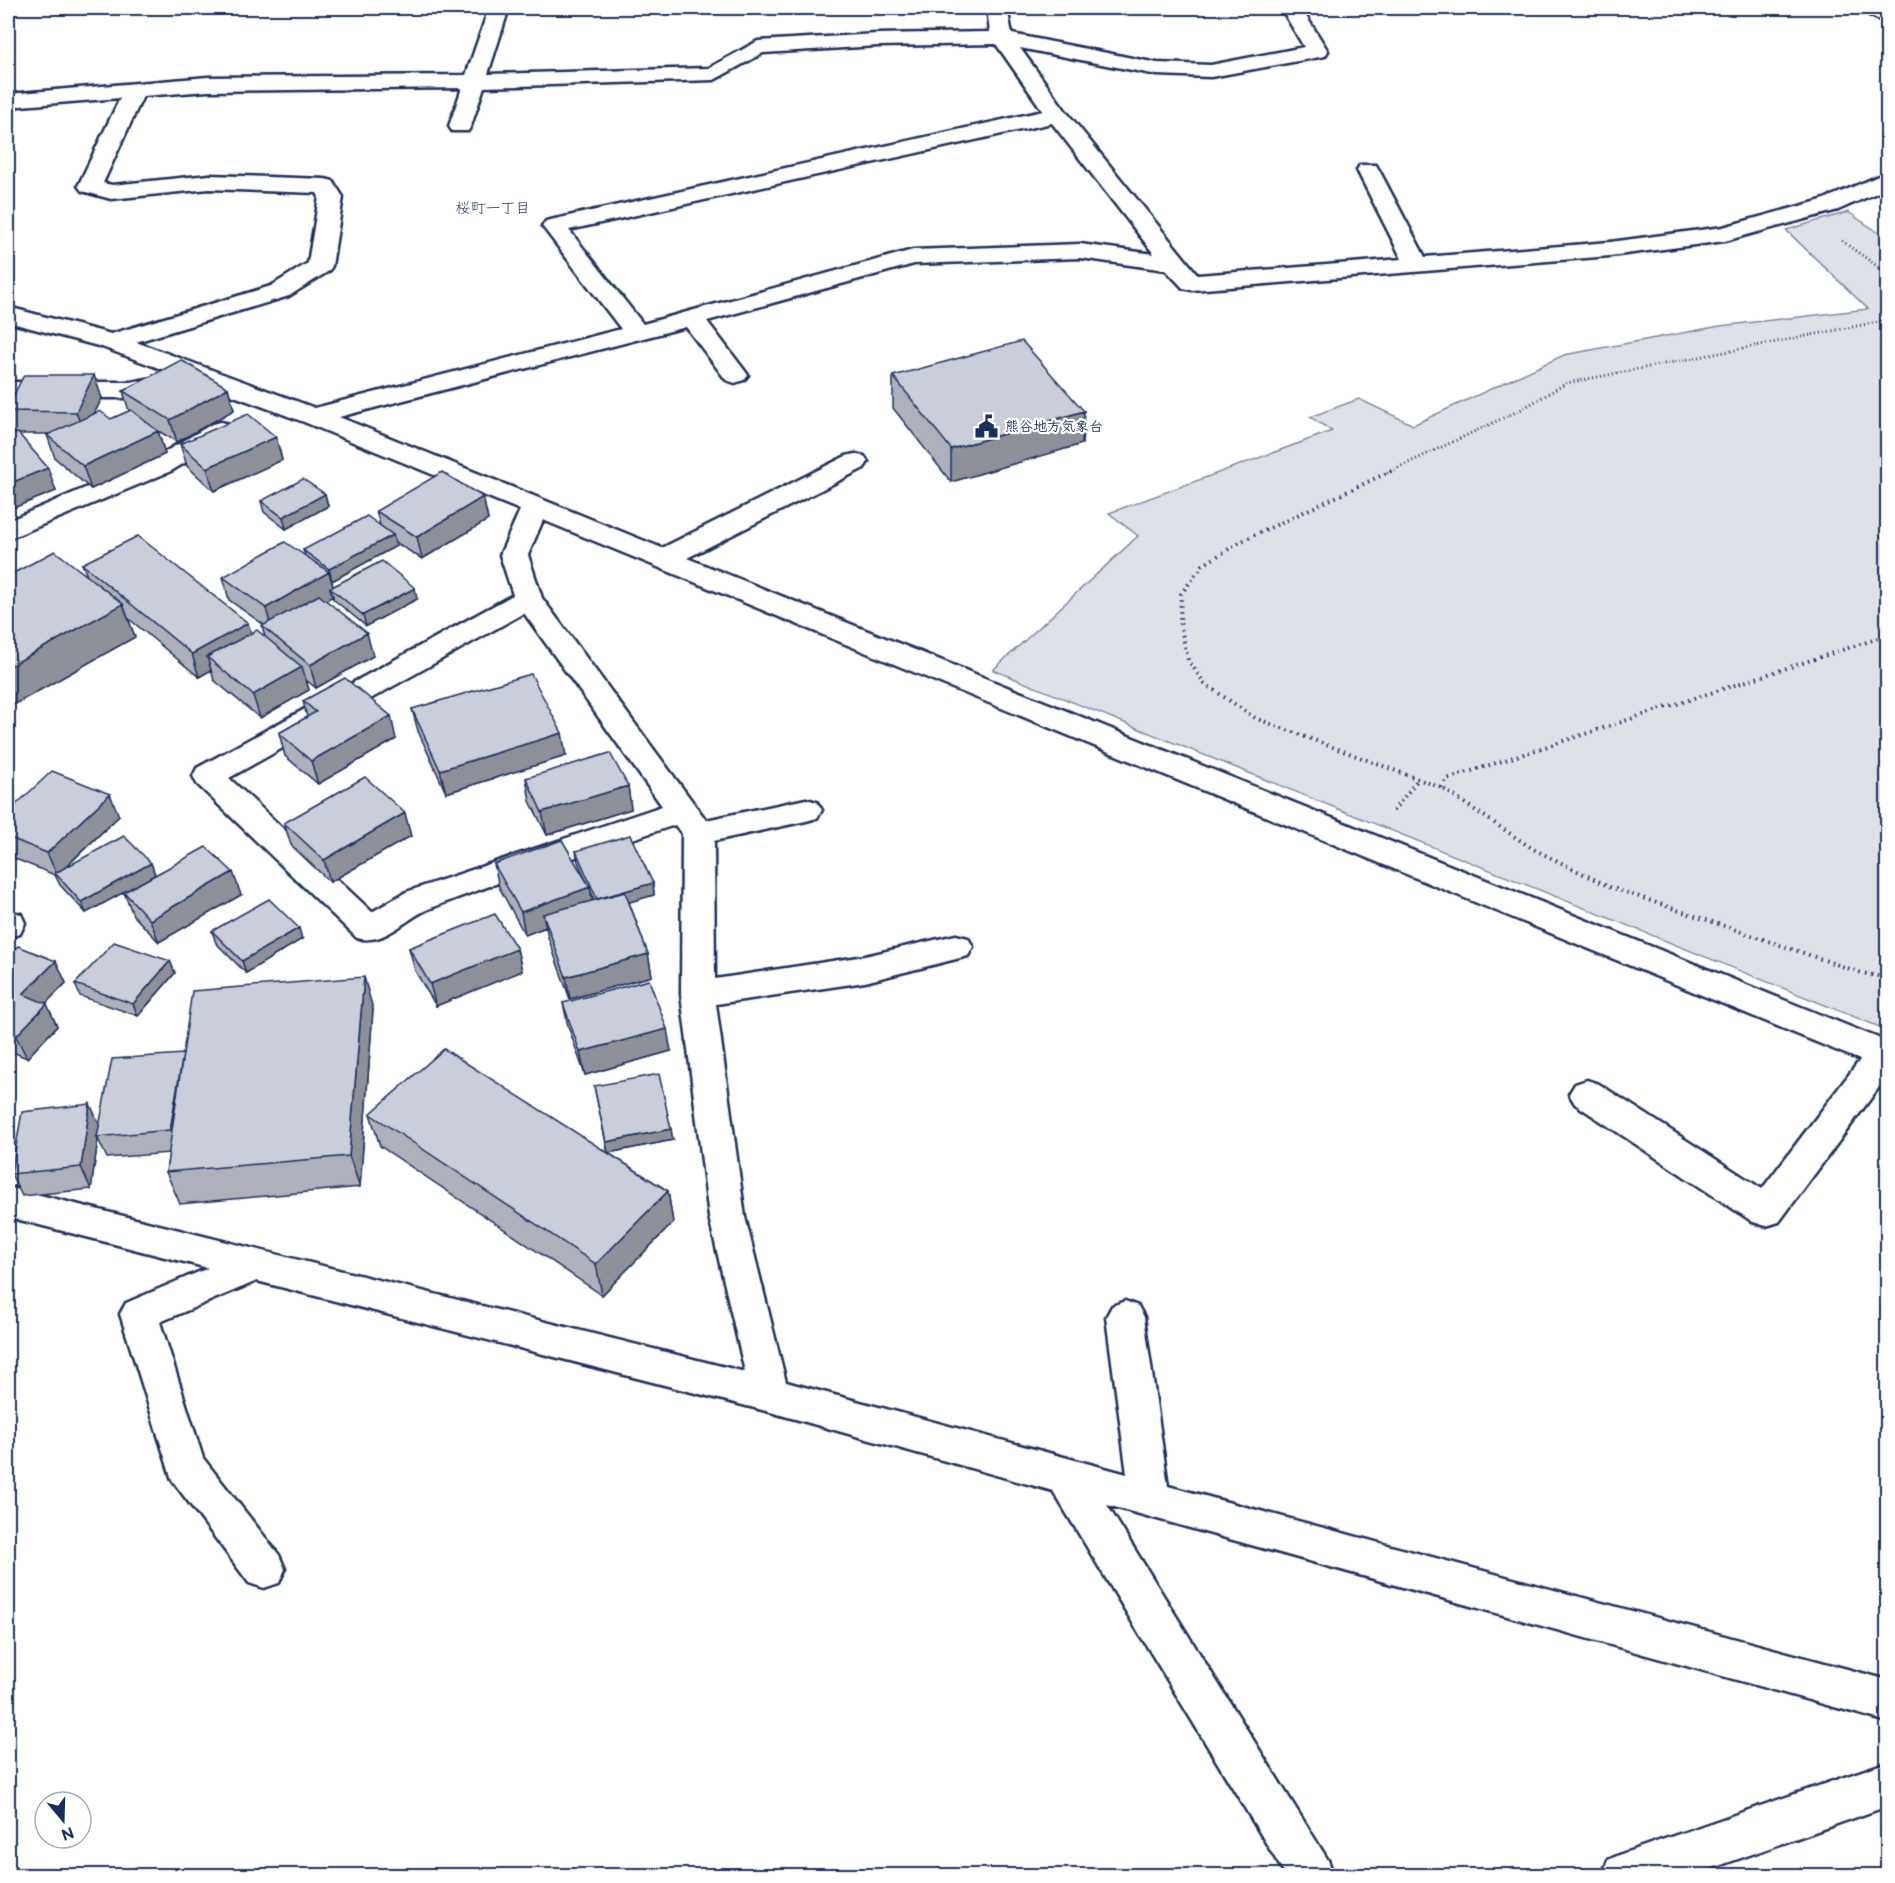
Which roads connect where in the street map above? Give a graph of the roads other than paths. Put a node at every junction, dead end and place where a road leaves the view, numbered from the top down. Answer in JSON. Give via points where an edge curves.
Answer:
{"nodes":[{"id":1,"x":499,"y":8,"type":"edge"},
{"id":2,"x":997,"y":8,"type":"edge"},
{"id":3,"x":1291,"y":8,"type":"edge"},
{"id":4,"x":1870,"y":8,"type":"edge"},
{"id":5,"x":1887,"y":18,"type":"edge"},
{"id":6,"x":1002,"y":38,"type":"junction"},
{"id":7,"x":477,"y":81,"type":"junction"},
{"id":8,"x":134,"y":92,"type":"junction"},
{"id":9,"x":8,"y":100,"type":"edge"},
{"id":10,"x":1057,"y":115,"type":"junction"},
{"id":11,"x":460,"y":126,"type":"dead end"},
{"id":12,"x":1368,"y":170,"type":"dead end"},
{"id":13,"x":1887,"y":179,"type":"edge"},
{"id":14,"x":1174,"y":264,"type":"junction"},
{"id":15,"x":1417,"y":265,"type":"junction"},
{"id":16,"x":8,"y":314,"type":"edge"},
{"id":17,"x":692,"y":318,"type":"junction"},
{"id":18,"x":637,"y":333,"type":"junction"},
{"id":19,"x":111,"y":342,"type":"junction"},
{"id":20,"x":735,"y":375,"type":"dead end"},
{"id":21,"x":205,"y":376,"type":"junction"},
{"id":22,"x":8,"y":390,"type":"edge"},
{"id":23,"x":272,"y":401,"type":"junction"},
{"id":24,"x":313,"y":416,"type":"junction"},
{"id":25,"x":855,"y":462,"type":"dead end"},
{"id":26,"x":535,"y":508,"type":"junction"},
{"id":27,"x":8,"y":531,"type":"edge"},
{"id":28,"x":666,"y":557,"type":"junction"},
{"id":29,"x":528,"y":599,"type":"junction"},
{"id":30,"x":806,"y":810,"type":"dead end"},
{"id":31,"x":691,"y":822,"type":"junction"},
{"id":32,"x":956,"y":947,"type":"dead end"},
{"id":33,"x":698,"y":994,"type":"junction"},
{"id":34,"x":1885,"y":1056,"type":"edge"},
{"id":35,"x":1587,"y":1094,"type":"dead end"},
{"id":36,"x":8,"y":1202,"type":"edge"},
{"id":37,"x":255,"y":1265,"type":"junction"},
{"id":38,"x":1125,"y":1317,"type":"dead end"},
{"id":39,"x":770,"y":1395,"type":"junction"},
{"id":40,"x":1067,"y":1477,"type":"junction"},
{"id":41,"x":1150,"y":1497,"type":"junction"},
{"id":42,"x":264,"y":1569,"type":"dead end"},
{"id":43,"x":1887,"y":1701,"type":"edge"},
{"id":44,"x":1887,"y":1784,"type":"edge"},
{"id":45,"x":1312,"y":1875,"type":"edge"},
{"id":46,"x":1624,"y":1875,"type":"edge"}],
"edges":[{"from":1,"to":7,"type":"street"},
{"from":2,"to":6,"type":"street"},
{"from":3,"to":6,"type":"street","via":[[1317,51],[1211,71],[1156,69]]},
{"from":4,"to":5,"type":"street"},
{"from":6,"to":7,"type":"street","via":[[758,47],[714,74]]},
{"from":6,"to":10,"type":"street"},
{"from":7,"to":8,"type":"street","via":[[207,84]]},
{"from":7,"to":11,"type":"street"},
{"from":8,"to":9,"type":"street"},
{"from":8,"to":19,"type":"street","via":[[90,186],[111,192],[209,182],[325,186],[331,196],[320,266],[280,291]]},
{"from":10,"to":14,"type":"street"},
{"from":10,"to":18,"type":"street","via":[[554,226]]},
{"from":12,"to":15,"type":"street"},
{"from":13,"to":15,"type":"street","via":[[1830,205],[1725,234],[1610,249]]},
{"from":14,"to":15,"type":"street","via":[[1192,283]]},
{"from":14,"to":17,"type":"street","via":[[1080,251],[913,257]]},
{"from":16,"to":19,"type":"street"},
{"from":17,"to":18,"type":"street"},
{"from":17,"to":20,"type":"street"},
{"from":18,"to":24,"type":"street"},
{"from":19,"to":21,"type":"street"},
{"from":21,"to":22,"type":"street","via":[[131,390]]},
{"from":21,"to":23,"type":"street"},
{"from":23,"to":24,"type":"street"},
{"from":23,"to":27,"type":"street","via":[[162,465]]},
{"from":24,"to":26,"type":"street"},
{"from":25,"to":28,"type":"street"},
{"from":26,"to":28,"type":"street"},
{"from":26,"to":29,"type":"street","via":[[514,555]]},
{"from":28,"to":34,"type":"street"},
{"from":29,"to":31,"type":"street"},
{"from":29,"to":31,"type":"street","via":[[208,776],[369,929],[417,900]]},
{"from":30,"to":31,"type":"street"},
{"from":31,"to":33,"type":"street"},
{"from":32,"to":33,"type":"street","via":[[865,969]]},
{"from":33,"to":39,"type":"street","via":[[727,1217]]},
{"from":34,"to":35,"type":"street","via":[[1766,1211]]},
{"from":36,"to":37,"type":"street"},
{"from":37,"to":39,"type":"street"},
{"from":37,"to":42,"type":"street","via":[[139,1314],[186,1467]]},
{"from":38,"to":41,"type":"street"},
{"from":39,"to":40,"type":"street"},
{"from":40,"to":41,"type":"street"},
{"from":40,"to":45,"type":"street"},
{"from":41,"to":43,"type":"street"},
{"from":44,"to":46,"type":"street"}]}
